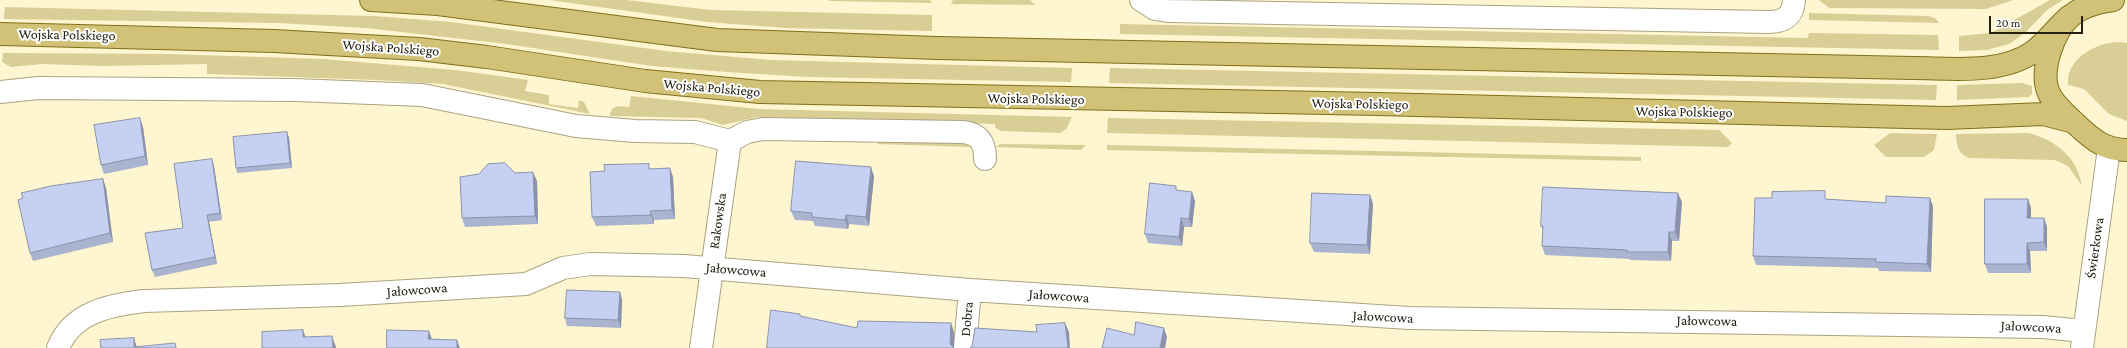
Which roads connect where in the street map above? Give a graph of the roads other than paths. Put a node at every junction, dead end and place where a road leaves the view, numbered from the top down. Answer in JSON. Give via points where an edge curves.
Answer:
{"nodes":[{"id":1,"x":371,"y":0,"type":"edge"},
{"id":2,"x":1141,"y":0,"type":"edge"},
{"id":3,"x":2113,"y":0,"type":"edge"},
{"id":4,"x":2124,"y":0,"type":"edge"},
{"id":5,"x":2127,"y":0,"type":"edge"},
{"id":6,"x":1792,"y":7,"type":"edge"},
{"id":7,"x":1461,"y":8,"type":"edge"},
{"id":8,"x":2070,"y":16,"type":"junction"},
{"id":9,"x":0,"y":34,"type":"edge"},
{"id":10,"x":0,"y":92,"type":"edge"},
{"id":11,"x":2074,"y":122,"type":"junction"},
{"id":12,"x":730,"y":141,"type":"junction"},
{"id":13,"x":2118,"y":149,"type":"edge"},
{"id":14,"x":985,"y":159,"type":"dead end"},
{"id":15,"x":712,"y":268,"type":"junction"},
{"id":16,"x":970,"y":290,"type":"junction"},
{"id":17,"x":2083,"y":339,"type":"edge"},
{"id":18,"x":58,"y":348,"type":"edge"},
{"id":19,"x":701,"y":348,"type":"edge"},
{"id":20,"x":965,"y":348,"type":"edge"}],
"edges":[{"from":1,"to":8,"type":"main road","via":[[438,4],[717,40],[944,48],[1913,68],[1980,67],[2016,61],[2033,52]]},
{"from":2,"to":7,"type":"street","via":[[1155,9],[1168,11]]},
{"from":3,"to":8,"type":"main road","via":[[2094,4]]},
{"from":4,"to":5,"type":"main road"},
{"from":6,"to":7,"type":"street","via":[[1781,22]]},
{"from":8,"to":11,"type":"main road","via":[[2048,56],[2045,80],[2052,98]]},
{"from":9,"to":11,"type":"main road","name":"Wojska Polskiego","via":[[267,41],[419,49],[645,81],[760,92],[1939,118],[2043,114]]},
{"from":10,"to":12,"type":"street","via":[[46,88],[295,90],[422,95],[576,126],[635,131],[695,132]]},
{"from":11,"to":13,"type":"main road","via":[[2091,139]]},
{"from":12,"to":14,"type":"street","via":[[747,132],[763,129],[963,132],[980,138],[985,148]]},
{"from":12,"to":15,"type":"street","name":"Rakowska"},
{"from":13,"to":17,"type":"street","name":"Świerkowa"},
{"from":15,"to":16,"type":"street","name":"Jałowcowa"},
{"from":15,"to":18,"type":"street","name":"Jałowcowa","via":[[590,264],[563,268],[526,284],[114,304],[94,311],[76,324],[62,338]]},
{"from":15,"to":19,"type":"street","name":"Rakowska"},
{"from":16,"to":17,"type":"street","name":"Jałowcowa","via":[[1409,318],[2043,327]]},
{"from":16,"to":20,"type":"street","name":"Dobra"}]}
